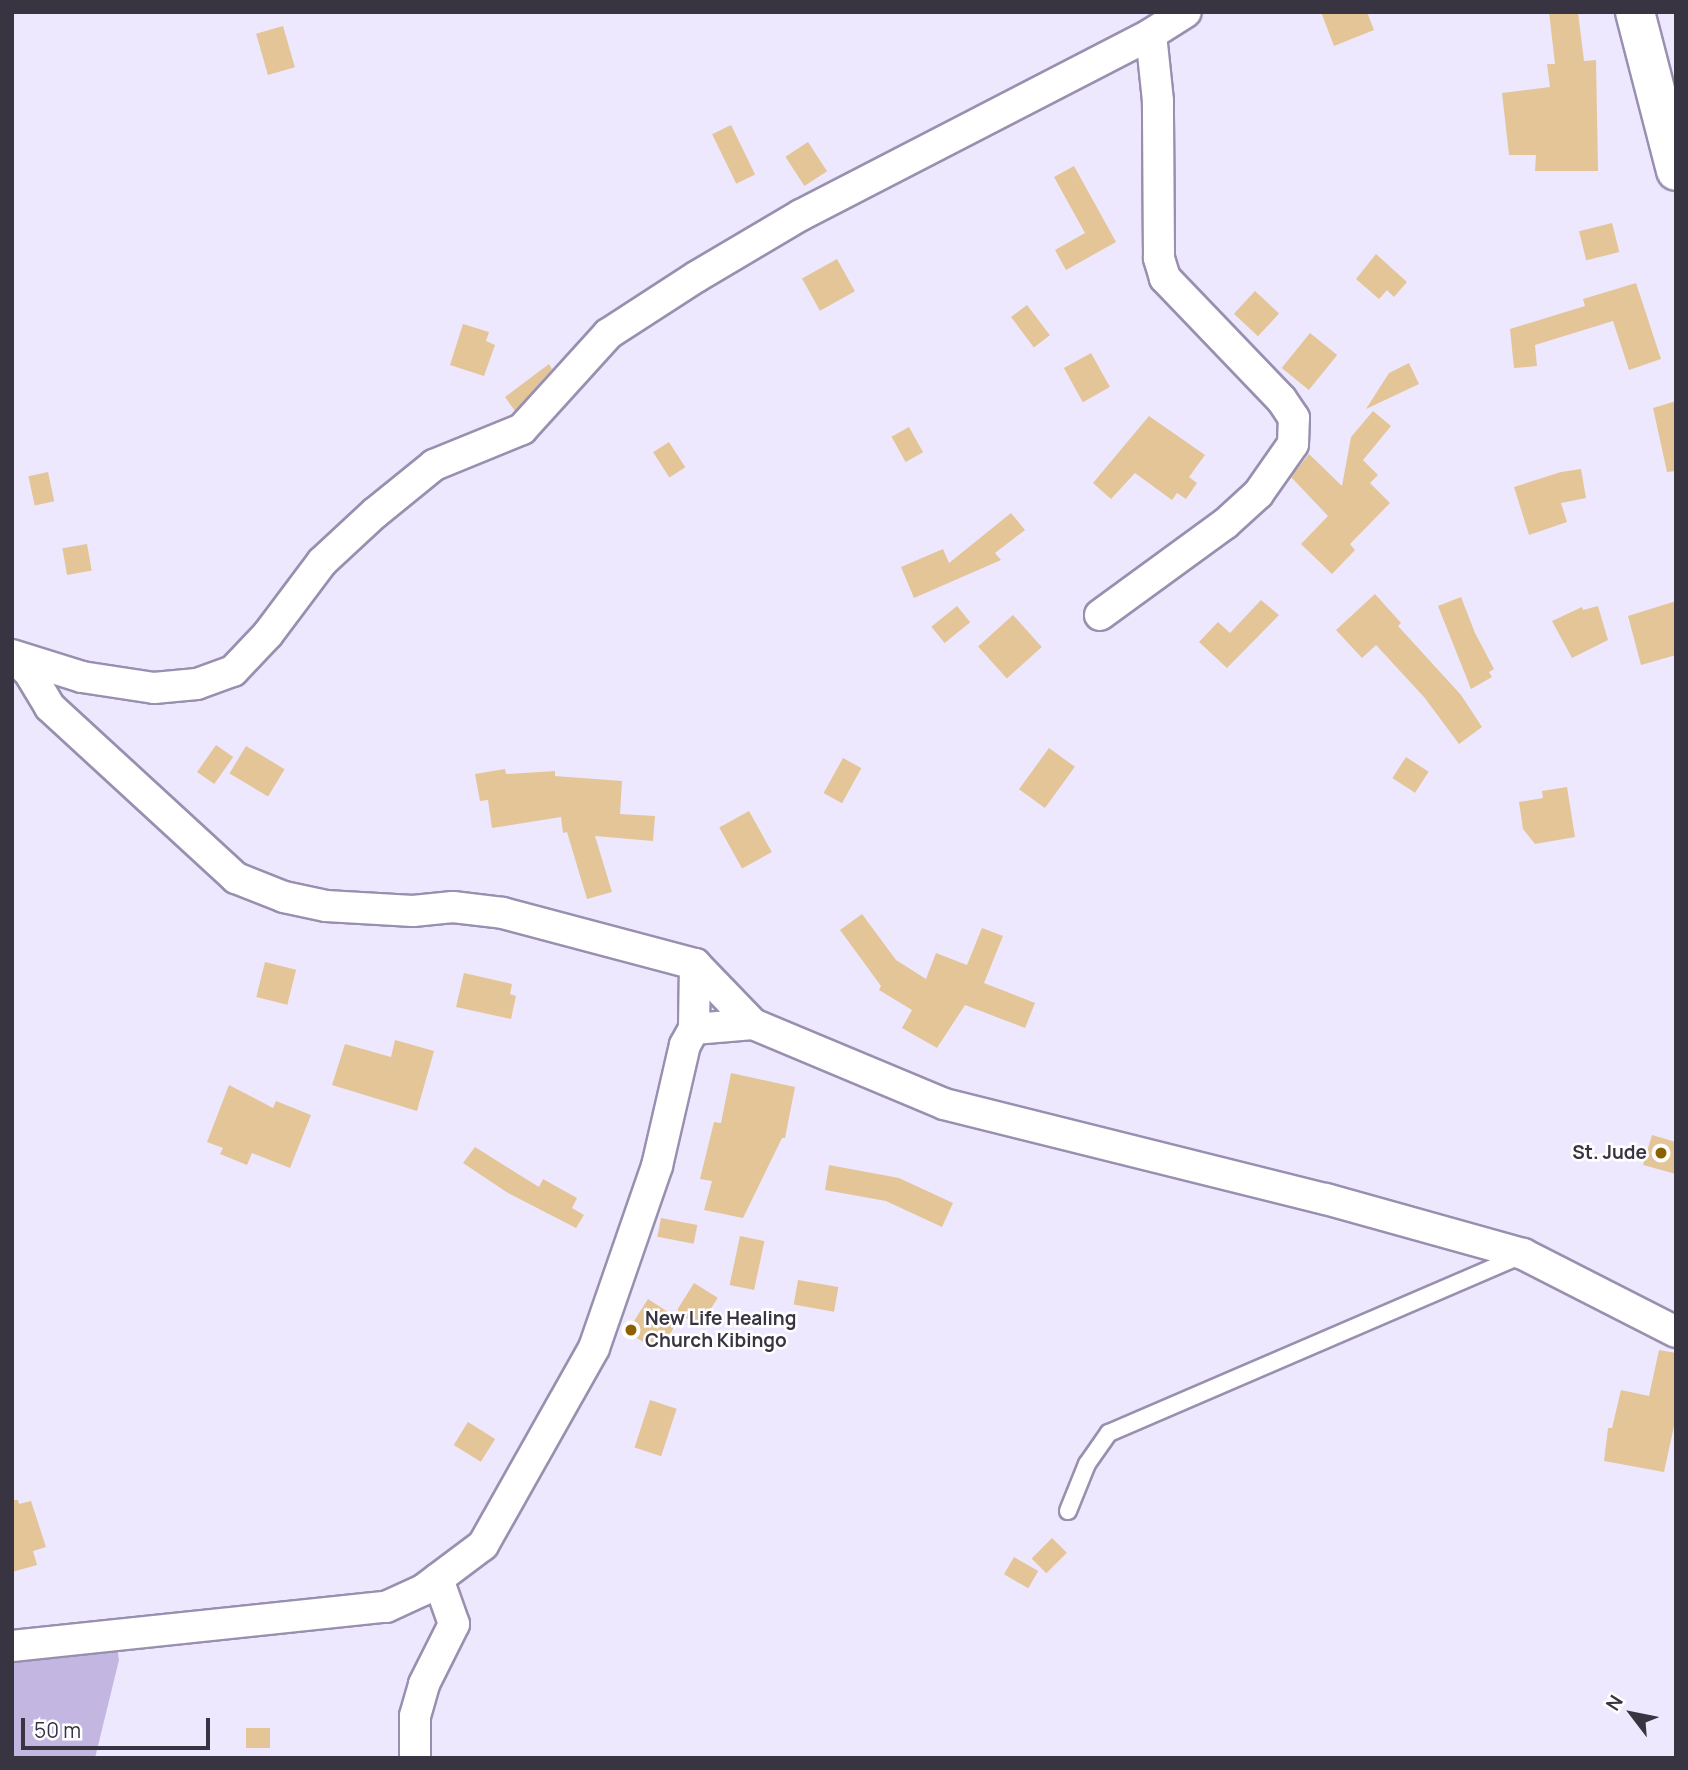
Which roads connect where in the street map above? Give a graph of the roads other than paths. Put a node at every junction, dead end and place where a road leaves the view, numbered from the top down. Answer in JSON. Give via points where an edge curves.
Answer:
{"nodes":[{"id":1,"x":1186,"y":12,"type":"edge"},
{"id":2,"x":1635,"y":12,"type":"edge"},
{"id":3,"x":1151,"y":34,"type":"junction"},
{"id":4,"x":1676,"y":171,"type":"edge"},
{"id":5,"x":1100,"y":615,"type":"dead end"},
{"id":6,"x":12,"y":656,"type":"edge"},
{"id":7,"x":695,"y":964,"type":"junction"},
{"id":8,"x":753,"y":1024,"type":"junction"},
{"id":9,"x":694,"y":1029,"type":"junction"},
{"id":10,"x":1523,"y":1254,"type":"junction"},
{"id":11,"x":1676,"y":1332,"type":"edge"},
{"id":12,"x":1068,"y":1511,"type":"dead end"},
{"id":13,"x":438,"y":1579,"type":"junction"},
{"id":14,"x":12,"y":1646,"type":"edge"},
{"id":15,"x":415,"y":1758,"type":"edge"}],
"edges":[{"from":1,"to":3,"type":"street"},
{"from":2,"to":4,"type":"main road"},
{"from":3,"to":5,"type":"street","via":[[1158,102],[1159,258],[1166,278],[1281,399],[1294,418],[1293,444],[1258,494],[1226,524]]},
{"from":3,"to":6,"type":"street","via":[[801,215],[608,334],[522,429],[434,465],[375,513],[322,562],[268,634],[233,671],[197,684],[154,688],[82,677]]},
{"from":6,"to":7,"type":"street","via":[[29,672],[50,707],[236,878],[284,897],[326,906],[413,911],[453,907],[503,913]]},
{"from":7,"to":8,"type":"street"},
{"from":7,"to":9,"type":"street"},
{"from":8,"to":9,"type":"street"},
{"from":8,"to":10,"type":"street","via":[[944,1104],[1326,1199]]},
{"from":9,"to":13,"type":"street","via":[[685,1045],[657,1166],[594,1348],[483,1545]]},
{"from":10,"to":11,"type":"street"},
{"from":10,"to":12,"type":"lane","via":[[1109,1433],[1087,1464]]},
{"from":13,"to":14,"type":"street","via":[[386,1607]]},
{"from":13,"to":15,"type":"street","via":[[453,1624],[415,1716]]}]}
